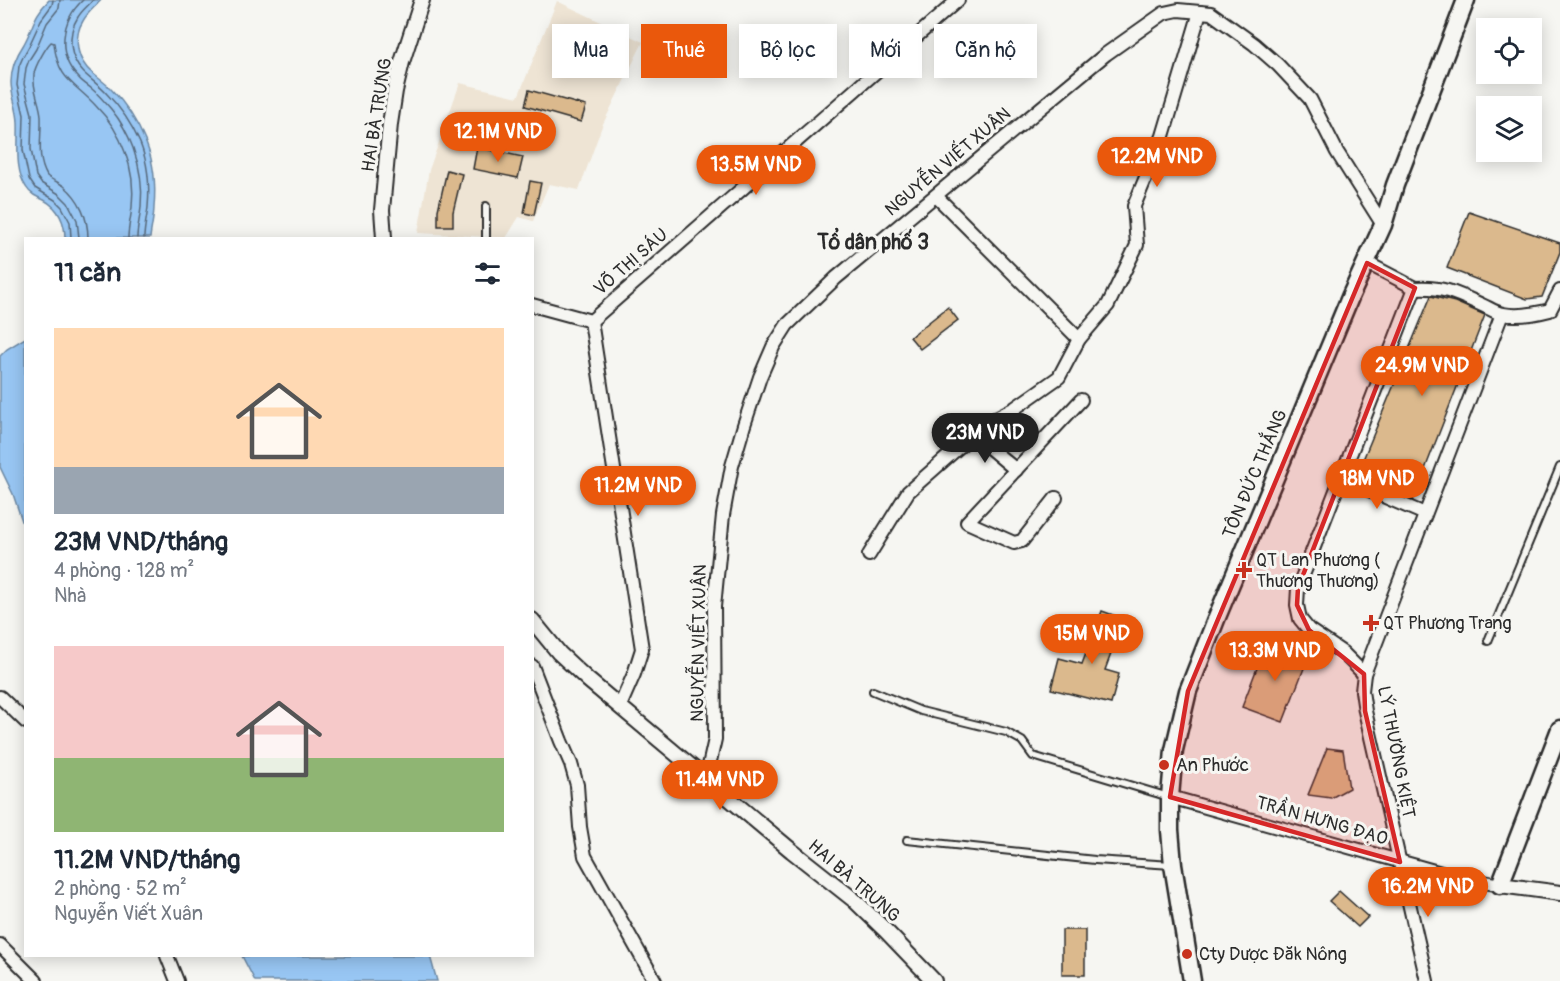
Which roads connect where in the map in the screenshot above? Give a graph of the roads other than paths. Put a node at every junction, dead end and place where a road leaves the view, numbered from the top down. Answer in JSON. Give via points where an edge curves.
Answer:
{"nodes":[{"id":1,"x":422,"y":0,"type":"edge"},
{"id":2,"x":958,"y":0,"type":"edge"},
{"id":3,"x":1466,"y":0,"type":"edge"},
{"id":4,"x":1200,"y":12,"type":"junction"},
{"id":5,"x":936,"y":196,"type":"junction"},
{"id":6,"x":486,"y":206,"type":"dead end"},
{"id":7,"x":1383,"y":225,"type":"junction"},
{"id":8,"x":384,"y":237,"type":"edge"},
{"id":9,"x":486,"y":237,"type":"edge"},
{"id":10,"x":1367,"y":263,"type":"junction"},
{"id":11,"x":1415,"y":288,"type":"junction"},
{"id":12,"x":1558,"y":299,"type":"edge"},
{"id":13,"x":534,"y":306,"type":"edge"},
{"id":14,"x":1502,"y":314,"type":"junction"},
{"id":15,"x":591,"y":321,"type":"junction"},
{"id":16,"x":1078,"y":339,"type":"junction"},
{"id":17,"x":1082,"y":400,"type":"dead end"},
{"id":18,"x":973,"y":434,"type":"junction"},
{"id":19,"x":1560,"y":467,"type":"edge"},
{"id":20,"x":1016,"y":470,"type":"junction"},
{"id":21,"x":1341,"y":478,"type":"junction"},
{"id":22,"x":1056,"y":498,"type":"dead end"},
{"id":23,"x":1425,"y":514,"type":"junction"},
{"id":24,"x":869,"y":555,"type":"dead end"},
{"id":25,"x":534,"y":622,"type":"edge"},
{"id":26,"x":1488,"y":641,"type":"dead end"},
{"id":27,"x":534,"y":671,"type":"edge"},
{"id":28,"x":1364,"y":674,"type":"junction"},
{"id":29,"x":873,"y":691,"type":"dead end"},
{"id":30,"x":0,"y":697,"type":"edge"},
{"id":31,"x":620,"y":706,"type":"junction"},
{"id":32,"x":24,"y":720,"type":"edge"},
{"id":33,"x":1560,"y":729,"type":"edge"},
{"id":34,"x":706,"y":779,"type":"junction"},
{"id":35,"x":1170,"y":797,"type":"junction"},
{"id":36,"x":907,"y":840,"type":"dead end"},
{"id":37,"x":1400,"y":862,"type":"junction"},
{"id":38,"x":1173,"y":865,"type":"junction"},
{"id":39,"x":1500,"y":885,"type":"junction"},
{"id":40,"x":1560,"y":893,"type":"edge"},
{"id":41,"x":0,"y":945,"type":"edge"},
{"id":42,"x":167,"y":957,"type":"edge"},
{"id":43,"x":36,"y":981,"type":"edge"},
{"id":44,"x":177,"y":981,"type":"edge"},
{"id":45,"x":655,"y":981,"type":"edge"},
{"id":46,"x":934,"y":981,"type":"edge"},
{"id":47,"x":1192,"y":981,"type":"edge"},
{"id":48,"x":1427,"y":981,"type":"edge"}],
"edges":[{"from":1,"to":8,"type":"street","name":"HAI BÀ TRƯNG","via":[[393,102],[382,210]]},
{"from":2,"to":15,"type":"street","name":"VÕ THỊ SÁU"},
{"from":3,"to":7,"type":"main road","name":"TÔN ĐỨC THẮNG"},
{"from":4,"to":5,"type":"street","name":"NGUYỄN VIẾT XUÂN","via":[[1164,13],[1106,54]]},
{"from":4,"to":7,"type":"street","name":"NGUYỄN VIẾT XUÂN","via":[[1211,14],[1254,44],[1310,99],[1337,152]]},
{"from":4,"to":16,"type":"street","via":[[1163,136],[1134,206],[1137,245],[1108,305]]},
{"from":5,"to":16,"type":"street"},
{"from":5,"to":34,"type":"street","name":"NGUYỄN VIẾT XUÂN","via":[[787,325],[760,377],[732,466],[723,515],[714,607],[716,739]]},
{"from":6,"to":9,"type":"lane"},
{"from":7,"to":10,"type":"main road","name":"TÔN ĐỨC THẮNG"},
{"from":10,"to":11,"type":"street"},
{"from":10,"to":35,"type":"main road","name":"TÔN ĐỨC THẮNG","via":[[1188,691],[1174,750]]},
{"from":11,"to":14,"type":"street","via":[[1432,286]]},
{"from":11,"to":21,"type":"street"},
{"from":12,"to":14,"type":"street","via":[[1550,310],[1534,315]]},
{"from":13,"to":15,"type":"street","name":"VÕ THỊ SÁU"},
{"from":14,"to":23,"type":"street","name":"LÝ THƯỜNG KIỆT"},
{"from":15,"to":31,"type":"street","via":[[642,649]]},
{"from":16,"to":18,"type":"street","via":[[1059,377]]},
{"from":17,"to":20,"type":"street"},
{"from":18,"to":20,"type":"street"},
{"from":18,"to":24,"type":"street","via":[[908,492]]},
{"from":19,"to":26,"type":"lane"},
{"from":20,"to":22,"type":"street","via":[[967,522],[1014,543],[1022,541]]},
{"from":21,"to":23,"type":"street"},
{"from":21,"to":28,"type":"street","via":[[1298,588],[1298,605],[1300,619],[1309,630],[1343,653]]},
{"from":23,"to":28,"type":"street","name":"LÝ THƯỜNG KIỆT"},
{"from":25,"to":31,"type":"street","name":"HAI BÀ TRƯNG","via":[[559,653]]},
{"from":27,"to":45,"type":"street","via":[[577,784],[585,856]]},
{"from":28,"to":37,"type":"street","name":"LÝ THƯỜNG KIỆT","via":[[1365,711]]},
{"from":29,"to":35,"type":"lane","via":[[921,711],[1006,732],[1022,741],[1033,756]]},
{"from":30,"to":32,"type":"street"},
{"from":31,"to":34,"type":"street","name":"HAI BÀ TRƯNG"},
{"from":33,"to":39,"type":"main road"},
{"from":34,"to":46,"type":"street","name":"HAI BÀ TRƯNG","via":[[854,900]]},
{"from":35,"to":37,"type":"street","name":"TRẦN HƯNG ĐẠO"},
{"from":35,"to":38,"type":"main road","name":"TÔN ĐỨC THẮNG"},
{"from":36,"to":38,"type":"lane"},
{"from":37,"to":39,"type":"street","name":"TRẦN HƯNG ĐẠO"},
{"from":37,"to":48,"type":"street","name":"LÝ THƯỜNG KIỆT"},
{"from":38,"to":47,"type":"main road","name":"TÔN ĐỨC THẮNG"},
{"from":39,"to":40,"type":"street"},
{"from":41,"to":43,"type":"street"},
{"from":42,"to":44,"type":"street"}]}
